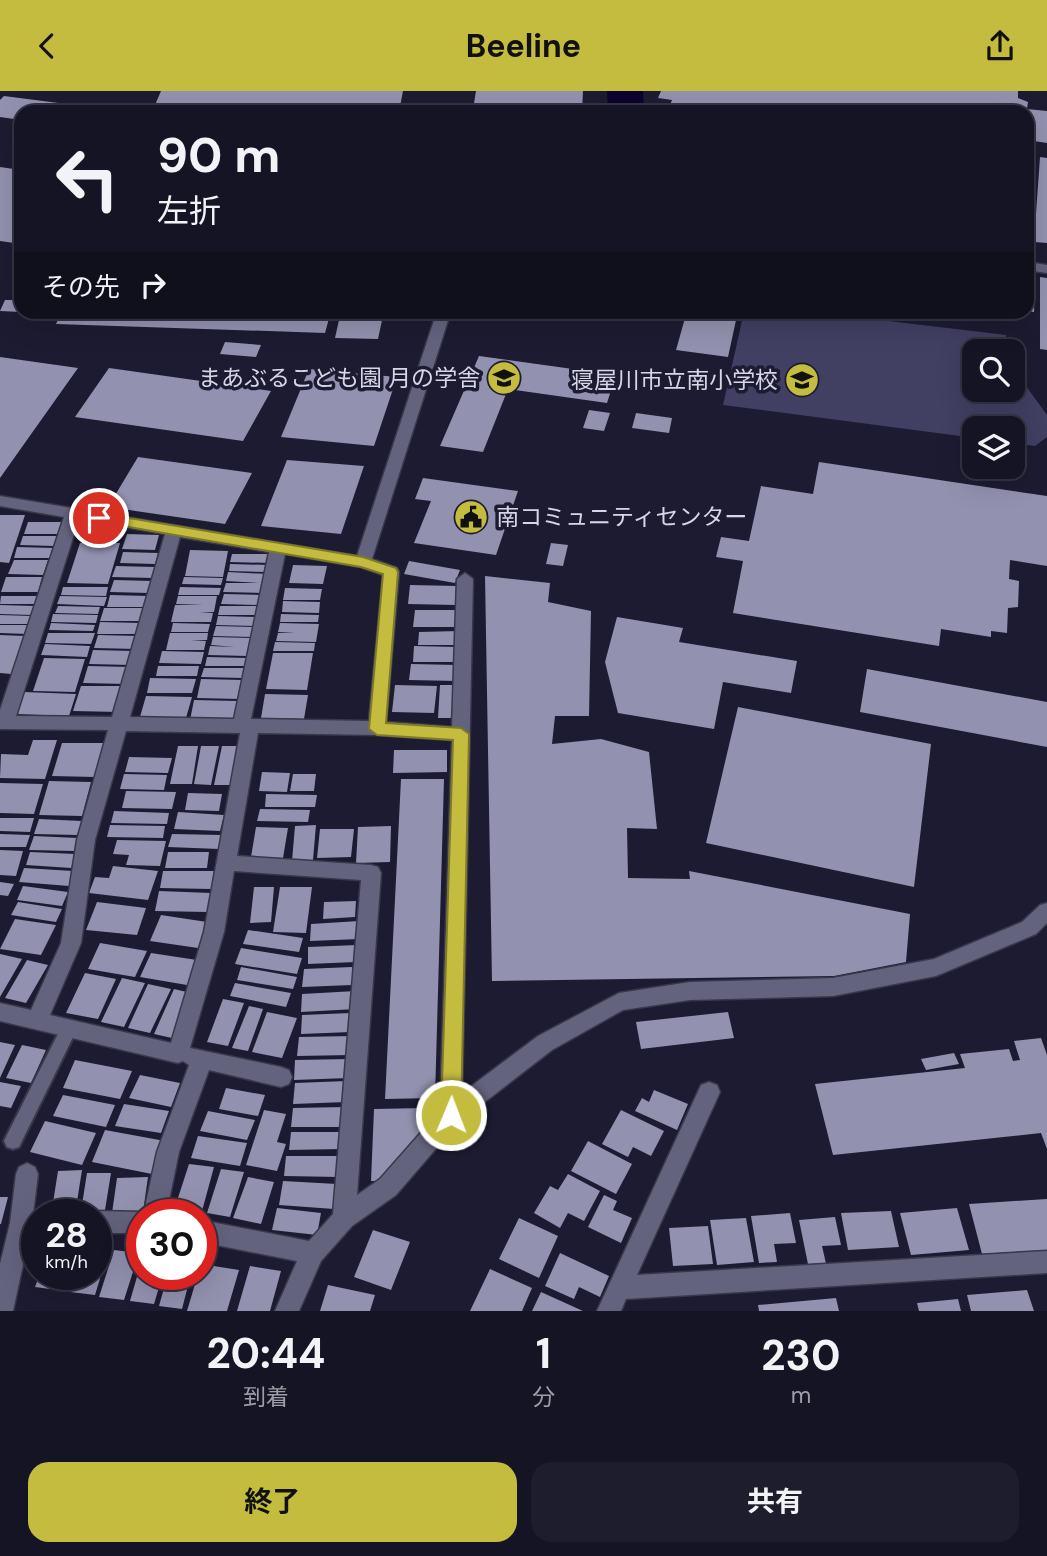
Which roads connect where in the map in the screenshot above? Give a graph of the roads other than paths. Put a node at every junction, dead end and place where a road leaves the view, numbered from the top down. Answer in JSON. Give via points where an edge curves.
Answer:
{"nodes":[{"id":1,"x":441,"y":319,"type":"edge"},
{"id":2,"x":0,"y":501,"type":"edge"},
{"id":3,"x":74,"y":513,"type":"junction"},
{"id":4,"x":174,"y":531,"type":"junction"},
{"id":5,"x":278,"y":548,"type":"junction"},
{"id":6,"x":363,"y":562,"type":"junction"},
{"id":7,"x":465,"y":579,"type":"dead end"},
{"id":8,"x":2,"y":722,"type":"edge"},
{"id":9,"x":122,"y":723,"type":"junction"},
{"id":10,"x":245,"y":727,"type":"junction"},
{"id":11,"x":377,"y":729,"type":"junction"},
{"id":12,"x":461,"y":734,"type":"junction"},
{"id":13,"x":224,"y":863,"type":"junction"},
{"id":14,"x":1047,"y":911,"type":"edge"},
{"id":15,"x":0,"y":1012,"type":"edge"},
{"id":16,"x":37,"y":1020,"type":"junction"},
{"id":17,"x":70,"y":1027,"type":"junction"},
{"id":18,"x":178,"y":1054,"type":"junction"},
{"id":19,"x":202,"y":1059,"type":"junction"},
{"id":20,"x":281,"y":1077,"type":"dead end"},
{"id":21,"x":709,"y":1092,"type":"dead end"},
{"id":22,"x":451,"y":1115,"type":"junction"},
{"id":23,"x":13,"y":1141,"type":"dead end"},
{"id":24,"x":27,"y":1174,"type":"dead end"},
{"id":25,"x":28,"y":1199,"type":"edge"},
{"id":26,"x":158,"y":1199,"type":"edge"},
{"id":27,"x":344,"y":1218,"type":"junction"},
{"id":28,"x":217,"y":1234,"type":"edge"},
{"id":29,"x":21,"y":1248,"type":"edge"},
{"id":30,"x":313,"y":1253,"type":"junction"},
{"id":31,"x":1047,"y":1262,"type":"edge"},
{"id":32,"x":620,"y":1288,"type":"junction"},
{"id":33,"x":1,"y":1311,"type":"edge"},
{"id":34,"x":287,"y":1311,"type":"edge"},
{"id":35,"x":609,"y":1311,"type":"edge"}],
"edges":[{"from":1,"to":6,"type":"street"},
{"from":2,"to":3,"type":"street"},
{"from":3,"to":4,"type":"street"},
{"from":3,"to":8,"type":"street"},
{"from":4,"to":5,"type":"street"},
{"from":4,"to":9,"type":"street"},
{"from":5,"to":6,"type":"street"},
{"from":5,"to":10,"type":"street"},
{"from":6,"to":11,"type":"street","via":[[391,572]]},
{"from":7,"to":12,"type":"street"},
{"from":8,"to":9,"type":"street"},
{"from":9,"to":10,"type":"street"},
{"from":9,"to":16,"type":"street","via":[[86,840],[71,943]]},
{"from":10,"to":11,"type":"street"},
{"from":10,"to":13,"type":"street"},
{"from":11,"to":12,"type":"street"},
{"from":12,"to":22,"type":"street"},
{"from":13,"to":18,"type":"street","via":[[214,932]]},
{"from":13,"to":27,"type":"street","via":[[371,873]]},
{"from":14,"to":22,"type":"street","via":[[1030,928],[936,967],[833,987],[690,991],[619,1003],[545,1043]]},
{"from":15,"to":16,"type":"street"},
{"from":16,"to":17,"type":"street"},
{"from":17,"to":18,"type":"street"},
{"from":17,"to":23,"type":"lane"},
{"from":18,"to":19,"type":"street"},
{"from":19,"to":20,"type":"street"},
{"from":19,"to":26,"type":"street","via":[[167,1152]]},
{"from":21,"to":32,"type":"street"},
{"from":22,"to":27,"type":"street","via":[[388,1187]]},
{"from":24,"to":25,"type":"street"},
{"from":27,"to":30,"type":"street"},
{"from":28,"to":30,"type":"street"},
{"from":29,"to":33,"type":"street"},
{"from":30,"to":34,"type":"street"},
{"from":31,"to":32,"type":"street"},
{"from":32,"to":35,"type":"street"}]}
